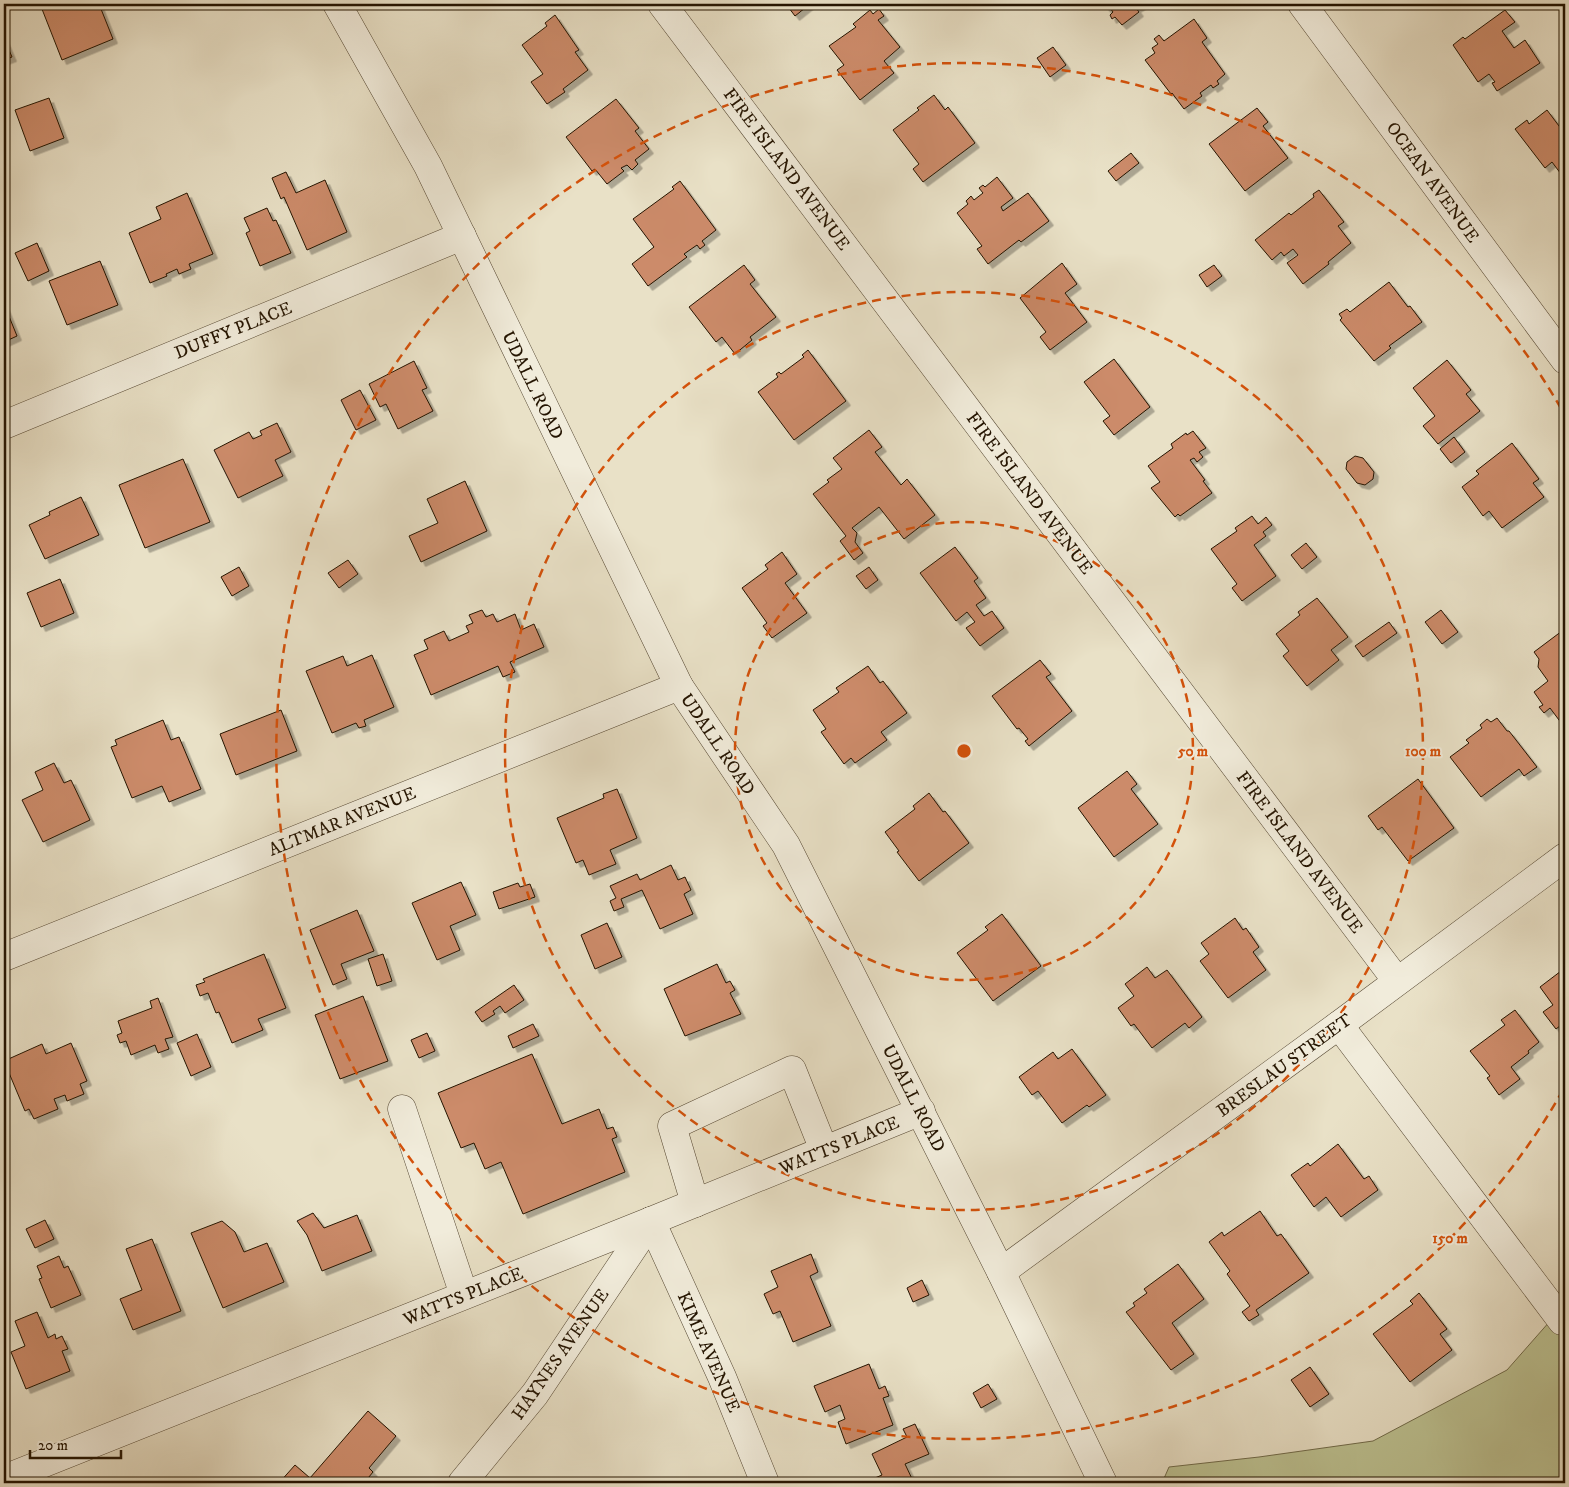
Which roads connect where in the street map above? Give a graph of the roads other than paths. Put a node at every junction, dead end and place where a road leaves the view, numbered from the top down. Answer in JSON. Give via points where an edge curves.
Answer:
{"nodes":[{"id":1,"x":336,"y":4,"type":"edge"},
{"id":2,"x":662,"y":4,"type":"edge"},
{"id":3,"x":1302,"y":4,"type":"edge"},
{"id":4,"x":462,"y":236,"type":"junction"},
{"id":5,"x":1565,"y":360,"type":"edge"},
{"id":6,"x":4,"y":424,"type":"edge"},
{"id":7,"x":680,"y":686,"type":"junction"},
{"id":8,"x":1565,"y":857,"type":"edge"},
{"id":9,"x":4,"y":957,"type":"edge"},
{"id":10,"x":1397,"y":981,"type":"junction"},
{"id":11,"x":1339,"y":1025,"type":"junction"},
{"id":12,"x":402,"y":1109,"type":"dead end"},
{"id":13,"x":921,"y":1111,"type":"junction"},
{"id":14,"x":824,"y":1150,"type":"junction"},
{"id":15,"x":695,"y":1203,"type":"junction"},
{"id":16,"x":651,"y":1221,"type":"junction"},
{"id":17,"x":1002,"y":1272,"type":"junction"},
{"id":18,"x":464,"y":1295,"type":"junction"},
{"id":19,"x":1562,"y":1321,"type":"dead end"},
{"id":20,"x":4,"y":1479,"type":"edge"},
{"id":21,"x":462,"y":1483,"type":"edge"},
{"id":22,"x":765,"y":1483,"type":"edge"},
{"id":23,"x":1103,"y":1483,"type":"edge"}],
"edges":[{"from":1,"to":4,"type":"street","name":"UDALL ROAD","via":[[428,166]]},
{"from":2,"to":10,"type":"street","name":"FIRE ISLAND AVENUE"},
{"from":3,"to":5,"type":"street","name":"OCEAN AVENUE"},
{"from":4,"to":6,"type":"street","name":"DUFFY PLACE"},
{"from":4,"to":7,"type":"street","name":"UDALL ROAD"},
{"from":7,"to":9,"type":"street","name":"ALTMAR AVENUE"},
{"from":7,"to":13,"type":"street","name":"UDALL ROAD","via":[[786,845]]},
{"from":8,"to":10,"type":"street","name":"BRESLAU STREET"},
{"from":10,"to":11,"type":"street","name":"BRESLAU STREET"},
{"from":11,"to":17,"type":"street","name":"BRESLAU STREET"},
{"from":11,"to":19,"type":"street"},
{"from":12,"to":18,"type":"street"},
{"from":13,"to":14,"type":"street","name":"WATTS PLACE"},
{"from":13,"to":17,"type":"street","name":"UDALL ROAD"},
{"from":14,"to":15,"type":"street","name":"WATTS PLACE"},
{"from":14,"to":15,"type":"street","via":[[792,1070],[672,1126]]},
{"from":15,"to":16,"type":"street","name":"WATTS PLACE"},
{"from":16,"to":18,"type":"street","name":"WATTS PLACE"},
{"from":16,"to":21,"type":"street","name":"HAYNES AVENUE","via":[[535,1394]]},
{"from":16,"to":22,"type":"street","name":"KIME AVENUE","via":[[722,1377]]},
{"from":17,"to":23,"type":"street","name":"UDALL ROAD"},
{"from":18,"to":20,"type":"street","name":"WATTS PLACE"}]}
